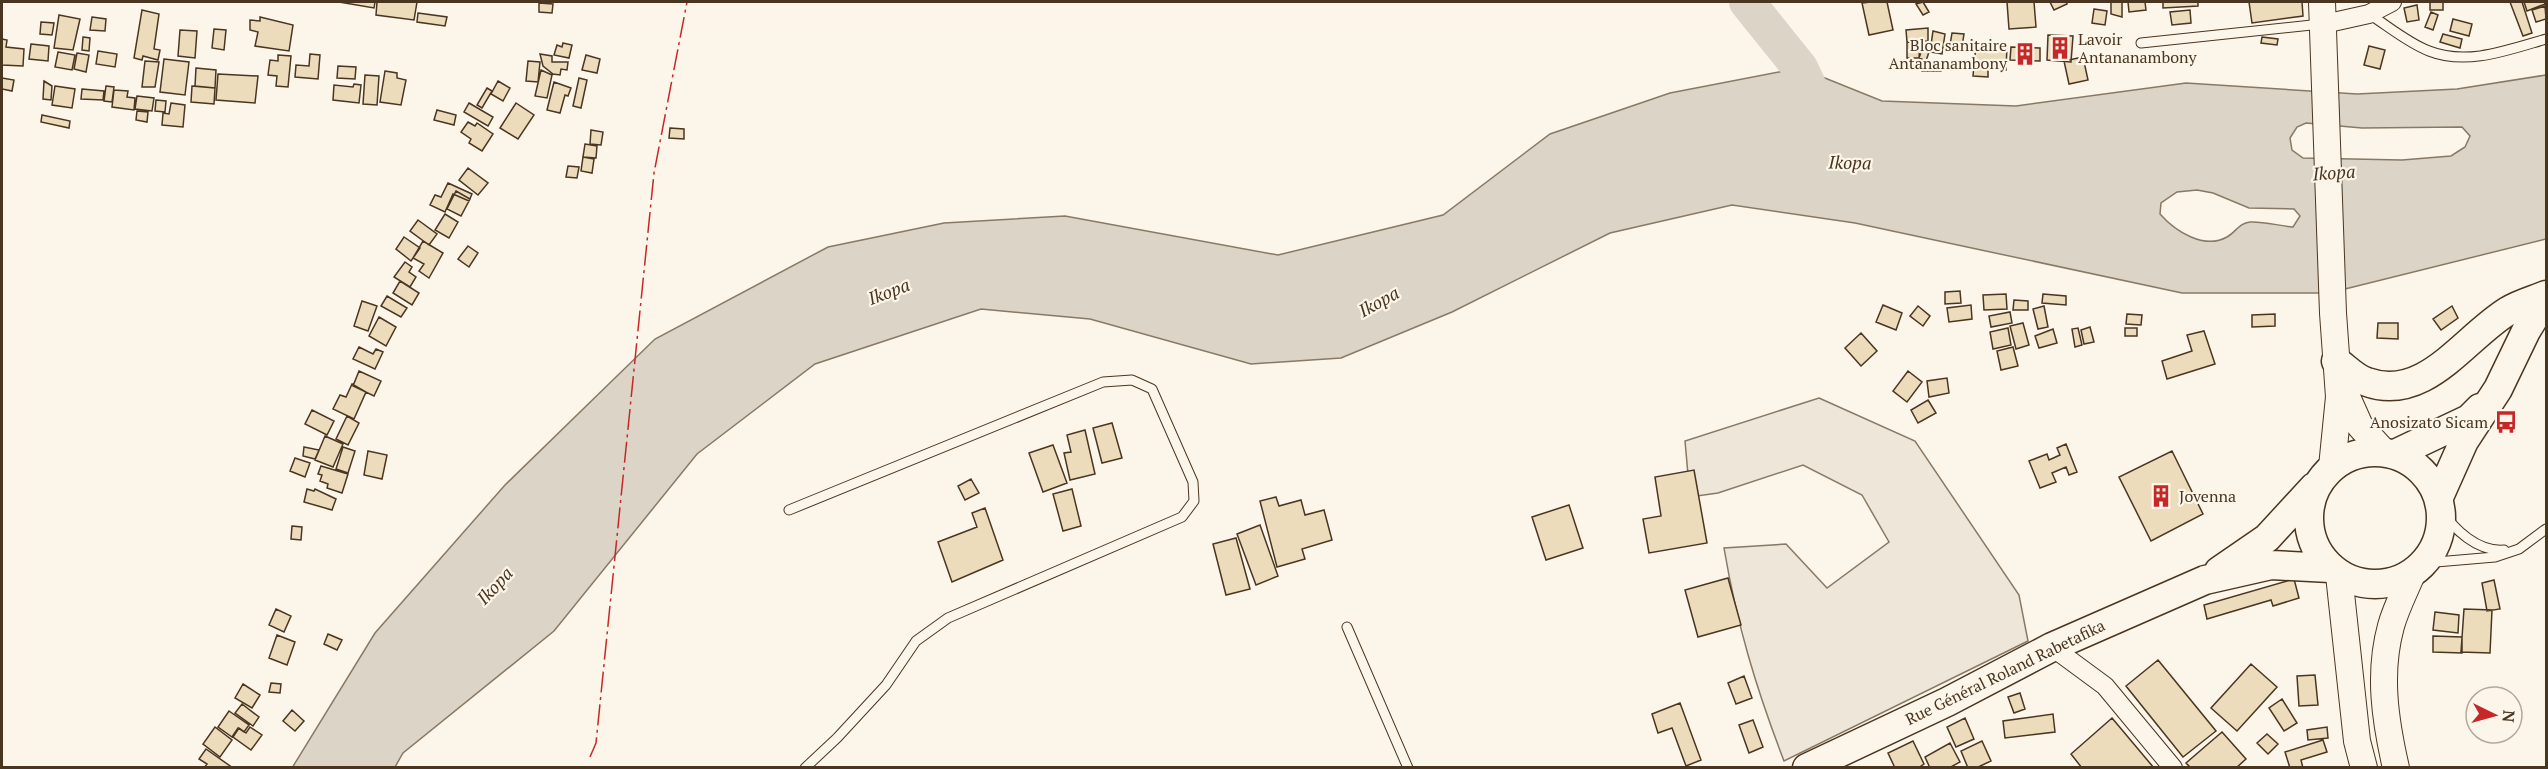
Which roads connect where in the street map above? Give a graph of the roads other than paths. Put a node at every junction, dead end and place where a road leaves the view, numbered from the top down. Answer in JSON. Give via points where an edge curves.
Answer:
{"nodes":[{"id":1,"x":2392,"y":2,"type":"edge"},
{"id":2,"x":2369,"y":14,"type":"junction"},
{"id":3,"x":2323,"y":21,"type":"edge"},
{"id":4,"x":2547,"y":39,"type":"edge"},
{"id":5,"x":2141,"y":43,"type":"dead end"},
{"id":6,"x":2547,"y":297,"type":"edge"},
{"id":7,"x":2336,"y":361,"type":"junction"},
{"id":8,"x":2498,"y":389,"type":"junction"},
{"id":9,"x":2389,"y":452,"type":"junction"},
{"id":10,"x":2324,"y":475,"type":"junction"},
{"id":11,"x":2440,"y":503,"type":"junction"},
{"id":12,"x":789,"y":510,"type":"dead end"},
{"id":13,"x":2547,"y":529,"type":"edge"},
{"id":14,"x":2519,"y":549,"type":"junction"},
{"id":15,"x":2420,"y":566,"type":"junction"},
{"id":16,"x":2335,"y":571,"type":"junction"},
{"id":17,"x":2205,"y":580,"type":"junction"},
{"id":18,"x":1347,"y":627,"type":"dead end"},
{"id":19,"x":2052,"y":647,"type":"junction"},
{"id":20,"x":805,"y":768,"type":"edge"},
{"id":21,"x":1408,"y":768,"type":"edge"},
{"id":22,"x":1807,"y":768,"type":"edge"},
{"id":23,"x":2173,"y":768,"type":"edge"},
{"id":24,"x":2364,"y":768,"type":"edge"},
{"id":25,"x":2396,"y":768,"type":"edge"}],
"edges":[{"from":1,"to":2,"type":"street"},
{"from":2,"to":3,"type":"street"},
{"from":2,"to":4,"type":"lane","via":[[2427,51],[2454,58],[2492,55]]},
{"from":3,"to":5,"type":"lane"},
{"from":3,"to":7,"type":"main road"},
{"from":6,"to":7,"type":"main road","via":[[2509,310],[2429,375],[2410,385],[2387,387],[2364,382]]},
{"from":6,"to":8,"type":"main road"},
{"from":7,"to":9,"type":"main road","via":[[2345,395],[2360,426]]},
{"from":7,"to":10,"type":"main road","via":[[2339,397]]},
{"from":8,"to":9,"type":"main road","via":[[2469,419]]},
{"from":8,"to":11,"type":"main road","via":[[2464,441]]},
{"from":9,"to":10,"type":"main road","via":[[2356,453]]},
{"from":9,"to":11,"type":"main road","via":[[2414,464],[2429,478]]},
{"from":10,"to":16,"type":"main road","via":[[2309,505],[2308,528],[2316,550]]},
{"from":10,"to":17,"type":"main road","via":[[2267,538]]},
{"from":11,"to":14,"type":"lane","via":[[2451,524],[2467,537],[2492,551]]},
{"from":11,"to":15,"type":"main road","via":[[2439,535]]},
{"from":12,"to":20,"type":"lane","via":[[1104,382],[1132,380],[1152,389],[1193,482],[1194,501],[1182,517],[940,624],[916,641],[886,685]]},
{"from":13,"to":14,"type":"lane"},
{"from":14,"to":15,"type":"lane","via":[[2495,557]]},
{"from":15,"to":16,"type":"main road","via":[[2388,584],[2362,584]]},
{"from":15,"to":25,"type":"main road","via":[[2391,625],[2383,675],[2387,726]]},
{"from":16,"to":17,"type":"main road","via":[[2271,565]]},
{"from":16,"to":24,"type":"main road"},
{"from":17,"to":19,"type":"main road","name":"Rue Général Roland Rabetafika"},
{"from":18,"to":21,"type":"lane"},
{"from":19,"to":22,"type":"main road","name":"Rue Général Roland Rabetafika"},
{"from":19,"to":23,"type":"street","via":[[2105,686]]}]}
